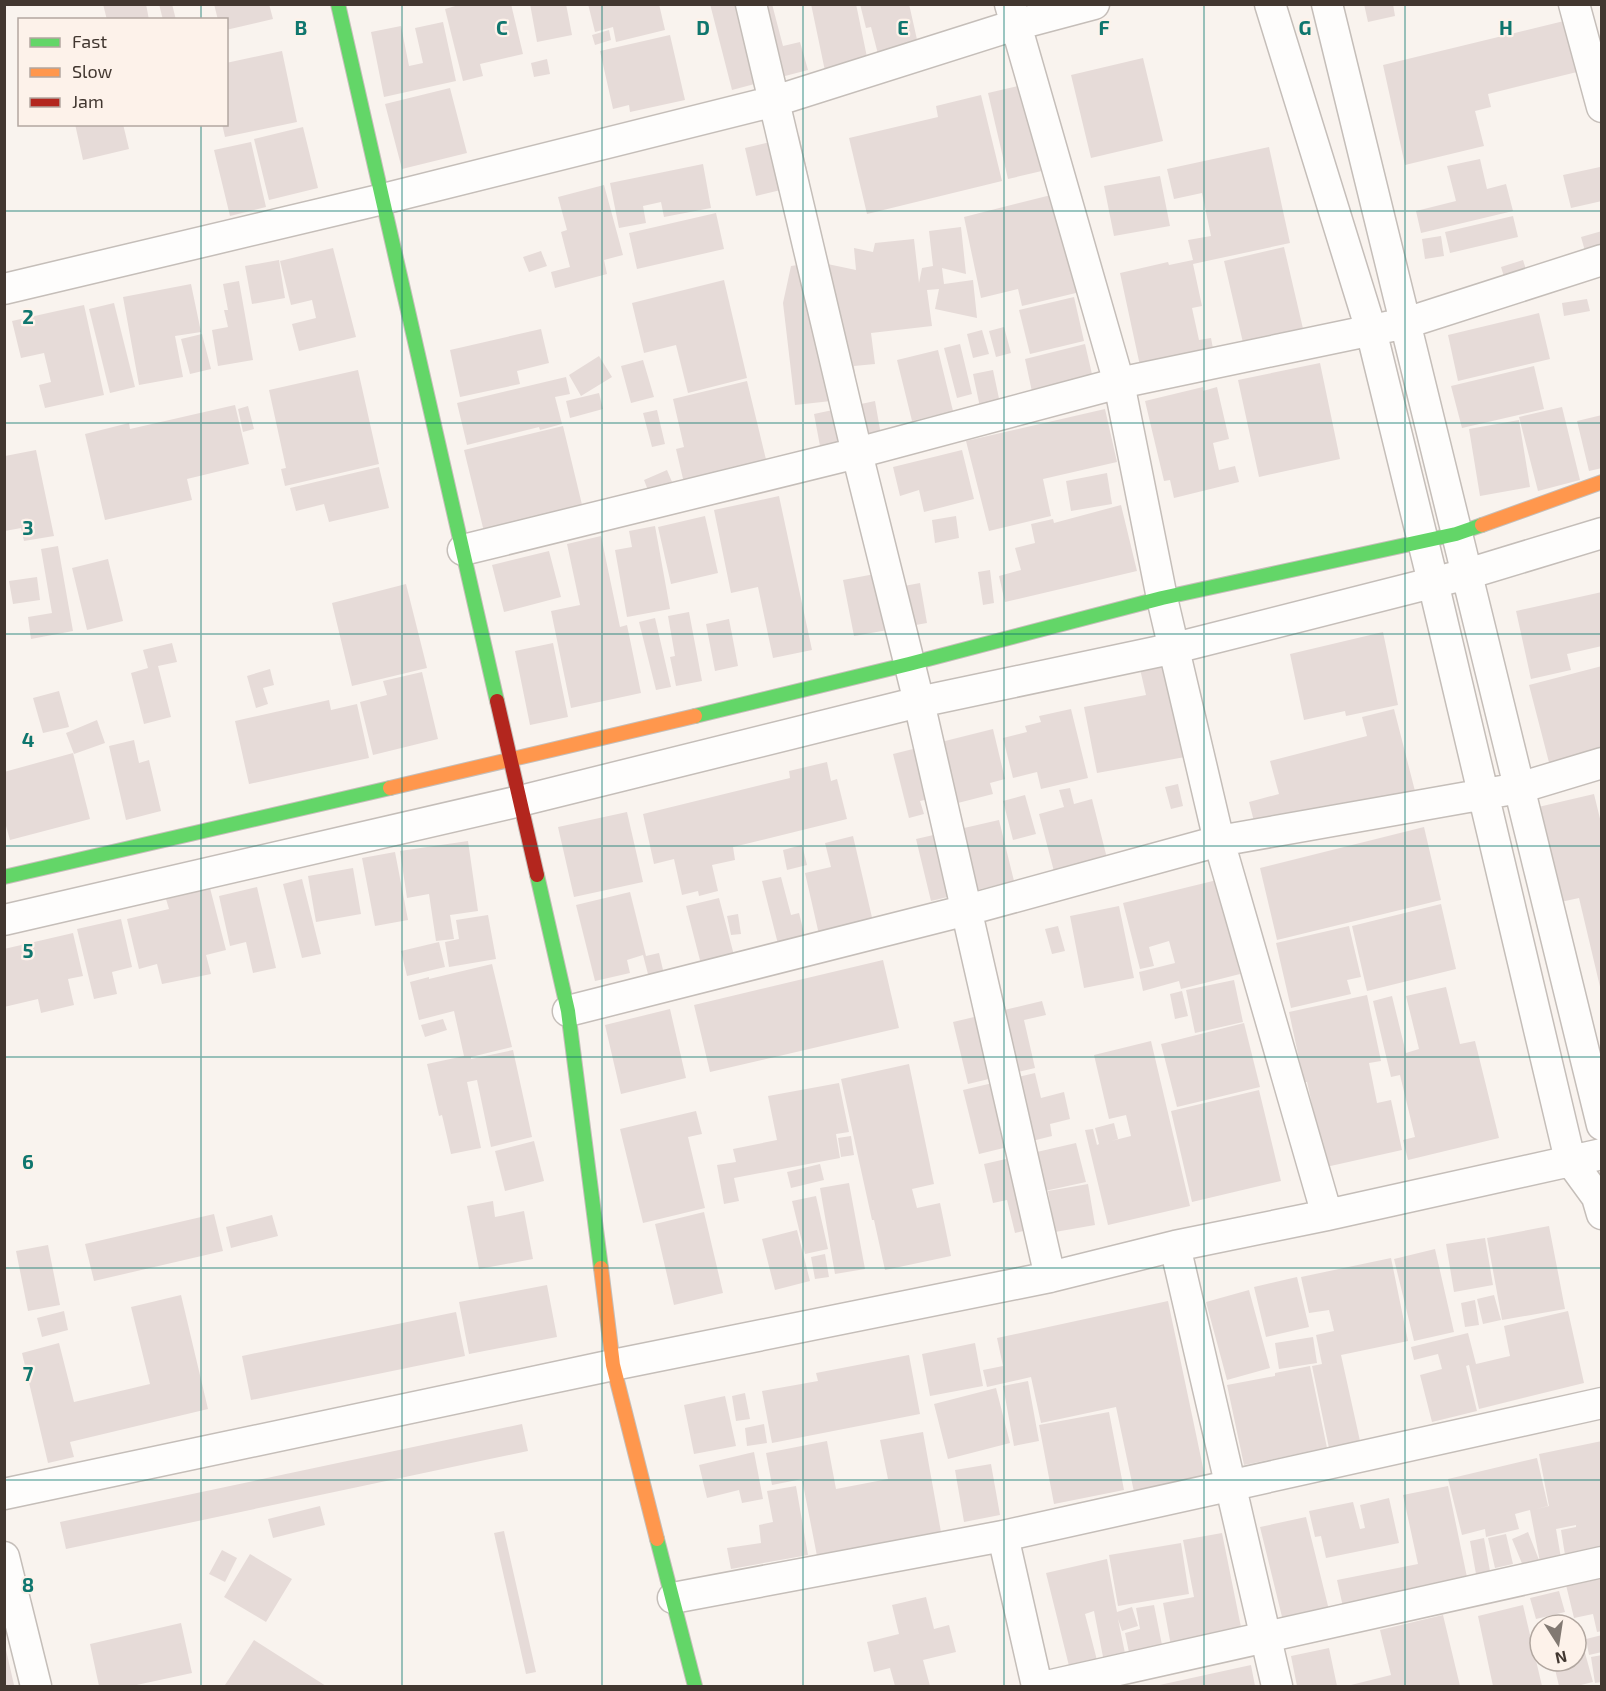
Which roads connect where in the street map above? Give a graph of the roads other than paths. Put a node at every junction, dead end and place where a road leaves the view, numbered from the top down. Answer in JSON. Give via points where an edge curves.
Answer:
{"nodes":[{"id":1,"x":338,"y":4,"type":"edge"},
{"id":2,"x":751,"y":4,"type":"edge"},
{"id":3,"x":1094,"y":4,"type":"edge"},
{"id":4,"x":1270,"y":4,"type":"edge"},
{"id":5,"x":1328,"y":4,"type":"edge"},
{"id":6,"x":1574,"y":4,"type":"edge"},
{"id":7,"x":1012,"y":15,"type":"edge"},
{"id":8,"x":775,"y":101,"type":"junction"},
{"id":9,"x":1602,"y":107,"type":"edge"},
{"id":10,"x":383,"y":199,"type":"junction"},
{"id":11,"x":1602,"y":260,"type":"edge"},
{"id":12,"x":4,"y":289,"type":"edge"},
{"id":13,"x":1406,"y":322,"type":"junction"},
{"id":14,"x":1371,"y":330,"type":"junction"},
{"id":15,"x":1119,"y":383,"type":"junction"},
{"id":16,"x":857,"y":453,"type":"junction"},
{"id":17,"x":1602,"y":482,"type":"edge"},
{"id":18,"x":1602,"y":533,"type":"edge"},
{"id":19,"x":1456,"y":534,"type":"junction"},
{"id":20,"x":1423,"y":542,"type":"junction"},
{"id":21,"x":463,"y":550,"type":"junction"},
{"id":22,"x":1467,"y":574,"type":"junction"},
{"id":23,"x":1433,"y":582,"type":"junction"},
{"id":24,"x":1162,"y":597,"type":"junction"},
{"id":25,"x":1175,"y":648,"type":"junction"},
{"id":26,"x":909,"y":664,"type":"junction"},
{"id":27,"x":919,"y":702,"type":"junction"},
{"id":28,"x":511,"y":760,"type":"junction"},
{"id":29,"x":1602,"y":763,"type":"edge"},
{"id":30,"x":1519,"y":788,"type":"junction"},
{"id":31,"x":1484,"y":794,"type":"junction"},
{"id":32,"x":520,"y":801,"type":"junction"},
{"id":33,"x":1219,"y":841,"type":"junction"},
{"id":34,"x":4,"y":877,"type":"edge"},
{"id":35,"x":967,"y":910,"type":"junction"},
{"id":36,"x":4,"y":920,"type":"edge"},
{"id":37,"x":568,"y":1011,"type":"junction"},
{"id":38,"x":1602,"y":1125,"type":"edge"},
{"id":39,"x":1602,"y":1154,"type":"edge"},
{"id":40,"x":1570,"y":1160,"type":"junction"},
{"id":41,"x":1600,"y":1197,"type":"edge"},
{"id":42,"x":1327,"y":1215,"type":"junction"},
{"id":43,"x":1175,"y":1246,"type":"junction"},
{"id":44,"x":1050,"y":1276,"type":"junction"},
{"id":45,"x":613,"y":1365,"type":"junction"},
{"id":46,"x":1602,"y":1403,"type":"edge"},
{"id":47,"x":1230,"y":1485,"type":"junction"},
{"id":48,"x":4,"y":1494,"type":"edge"},
{"id":49,"x":1003,"y":1536,"type":"junction"},
{"id":50,"x":4,"y":1557,"type":"edge"},
{"id":51,"x":1602,"y":1562,"type":"edge"},
{"id":52,"x":673,"y":1598,"type":"junction"},
{"id":53,"x":1265,"y":1637,"type":"junction"},
{"id":54,"x":36,"y":1686,"type":"edge"},
{"id":55,"x":695,"y":1686,"type":"edge"},
{"id":56,"x":1037,"y":1686,"type":"edge"},
{"id":57,"x":1047,"y":1686,"type":"edge"},
{"id":58,"x":1277,"y":1686,"type":"edge"}],
"edges":[{"from":1,"to":10,"type":"street"},
{"from":2,"to":8,"type":"street"},
{"from":3,"to":7,"type":"street"},
{"from":4,"to":14,"type":"street"},
{"from":5,"to":13,"type":"street"},
{"from":6,"to":9,"type":"street"},
{"from":7,"to":8,"type":"street"},
{"from":7,"to":15,"type":"street"},
{"from":8,"to":10,"type":"street"},
{"from":8,"to":16,"type":"street"},
{"from":10,"to":12,"type":"street"},
{"from":10,"to":21,"type":"street"},
{"from":11,"to":13,"type":"street"},
{"from":13,"to":14,"type":"street"},
{"from":13,"to":19,"type":"street"},
{"from":14,"to":15,"type":"street"},
{"from":14,"to":20,"type":"street"},
{"from":15,"to":16,"type":"street"},
{"from":15,"to":24,"type":"street"},
{"from":16,"to":21,"type":"street"},
{"from":16,"to":26,"type":"street"},
{"from":17,"to":19,"type":"street"},
{"from":18,"to":22,"type":"street"},
{"from":19,"to":20,"type":"street"},
{"from":19,"to":22,"type":"street"},
{"from":20,"to":23,"type":"street"},
{"from":20,"to":24,"type":"street"},
{"from":21,"to":28,"type":"street"},
{"from":22,"to":23,"type":"street"},
{"from":22,"to":30,"type":"street"},
{"from":23,"to":25,"type":"street"},
{"from":23,"to":31,"type":"street"},
{"from":24,"to":25,"type":"street"},
{"from":24,"to":26,"type":"street"},
{"from":25,"to":27,"type":"street"},
{"from":25,"to":33,"type":"street"},
{"from":26,"to":27,"type":"street"},
{"from":26,"to":28,"type":"street"},
{"from":27,"to":32,"type":"street"},
{"from":27,"to":35,"type":"street"},
{"from":28,"to":32,"type":"street"},
{"from":28,"to":34,"type":"street"},
{"from":29,"to":30,"type":"street"},
{"from":30,"to":31,"type":"street"},
{"from":30,"to":38,"type":"street"},
{"from":31,"to":33,"type":"street"},
{"from":31,"to":40,"type":"street"},
{"from":32,"to":36,"type":"street"},
{"from":32,"to":37,"type":"street"},
{"from":33,"to":35,"type":"street"},
{"from":33,"to":42,"type":"street"},
{"from":35,"to":37,"type":"street"},
{"from":35,"to":44,"type":"street"},
{"from":37,"to":45,"type":"street"},
{"from":39,"to":40,"type":"street"},
{"from":40,"to":41,"type":"street"},
{"from":40,"to":42,"type":"street"},
{"from":42,"to":43,"type":"street"},
{"from":43,"to":44,"type":"street"},
{"from":43,"to":47,"type":"street"},
{"from":44,"to":45,"type":"street"},
{"from":45,"to":48,"type":"street"},
{"from":45,"to":52,"type":"street"},
{"from":46,"to":47,"type":"street"},
{"from":47,"to":49,"type":"street"},
{"from":47,"to":53,"type":"street"},
{"from":49,"to":52,"type":"street"},
{"from":49,"to":56,"type":"street"},
{"from":50,"to":54,"type":"street"},
{"from":51,"to":53,"type":"street"},
{"from":52,"to":55,"type":"street"},
{"from":53,"to":57,"type":"street"},
{"from":53,"to":58,"type":"street"}]}
